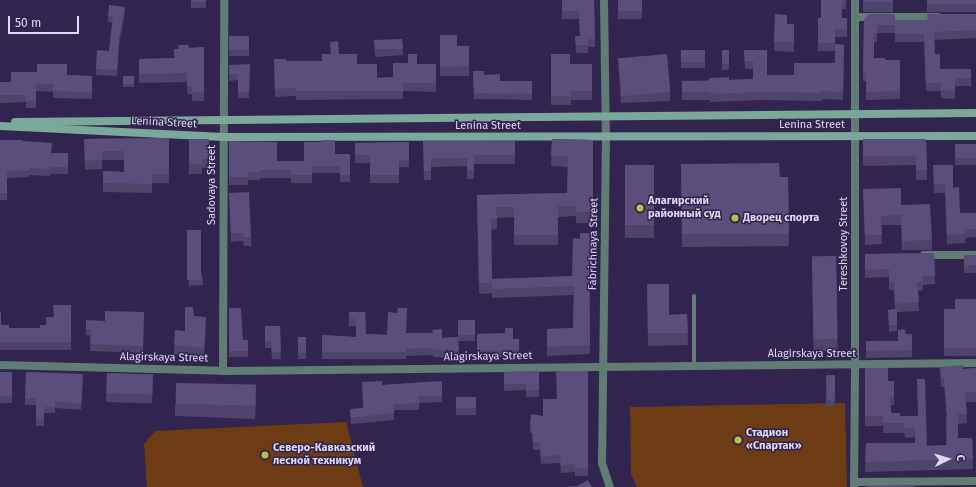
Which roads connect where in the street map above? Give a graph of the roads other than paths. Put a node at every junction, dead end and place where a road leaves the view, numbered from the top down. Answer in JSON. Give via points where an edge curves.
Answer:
{"nodes":[{"id":1,"x":224,"y":0,"type":"edge"},
{"id":2,"x":604,"y":0,"type":"edge"},
{"id":3,"x":855,"y":0,"type":"edge"},
{"id":4,"x":855,"y":17,"type":"junction"},
{"id":5,"x":946,"y":17,"type":"edge"},
{"id":6,"x":976,"y":113,"type":"edge"},
{"id":7,"x":854,"y":114,"type":"junction"},
{"id":8,"x":606,"y":115,"type":"junction"},
{"id":9,"x":224,"y":121,"type":"junction"},
{"id":10,"x":0,"y":122,"type":"edge"},
{"id":11,"x":0,"y":126,"type":"edge"},
{"id":12,"x":854,"y":136,"type":"junction"},
{"id":13,"x":976,"y":136,"type":"edge"},
{"id":14,"x":224,"y":137,"type":"junction"},
{"id":15,"x":606,"y":137,"type":"junction"},
{"id":16,"x":916,"y":255,"type":"edge"},
{"id":17,"x":976,"y":255,"type":"edge"},
{"id":18,"x":694,"y":296,"type":"dead end"},
{"id":19,"x":976,"y":363,"type":"edge"},
{"id":20,"x":0,"y":365,"type":"edge"},
{"id":21,"x":855,"y":365,"type":"junction"},
{"id":22,"x":603,"y":366,"type":"junction"},
{"id":23,"x":694,"y":366,"type":"junction"},
{"id":24,"x":223,"y":371,"type":"junction"},
{"id":25,"x":976,"y":481,"type":"edge"},
{"id":26,"x":854,"y":485,"type":"edge"},
{"id":27,"x":610,"y":487,"type":"edge"}],
"edges":[{"from":1,"to":9,"type":"street","name":"Sadovaya Street"},
{"from":2,"to":8,"type":"street","name":"Fabrichnaya Street"},
{"from":3,"to":4,"type":"street","name":"Tereshkovoy Street"},
{"from":4,"to":5,"type":"street"},
{"from":4,"to":7,"type":"street","name":"Tereshkovoy Street"},
{"from":6,"to":7,"type":"street","name":"Lenina Street"},
{"from":7,"to":8,"type":"street","name":"Lenina Street"},
{"from":7,"to":12,"type":"street","name":"Tereshkovoy Street"},
{"from":8,"to":9,"type":"street","name":"Lenina Street"},
{"from":8,"to":15,"type":"street","name":"Fabrichnaya Street"},
{"from":9,"to":10,"type":"street","name":"Lenina Street"},
{"from":9,"to":14,"type":"street","name":"Sadovaya Street"},
{"from":11,"to":14,"type":"street","name":"Lenina Street"},
{"from":12,"to":13,"type":"street","name":"Lenina Street"},
{"from":12,"to":15,"type":"street","name":"Lenina Street"},
{"from":12,"to":21,"type":"street","name":"Tereshkovoy Street","via":[[859,256]]},
{"from":14,"to":15,"type":"street","name":"Lenina Street"},
{"from":14,"to":24,"type":"street","name":"Sadovaya Street"},
{"from":15,"to":22,"type":"street","name":"Fabrichnaya Street"},
{"from":16,"to":17,"type":"street"},
{"from":18,"to":23,"type":"lane"},
{"from":19,"to":21,"type":"street","name":"Alagirskaya Street"},
{"from":20,"to":24,"type":"street","name":"Alagirskaya Street"},
{"from":21,"to":23,"type":"street","name":"Alagirskaya Street"},
{"from":21,"to":26,"type":"street","name":"Tereshkovoy Street"},
{"from":22,"to":23,"type":"street","name":"Alagirskaya Street"},
{"from":22,"to":24,"type":"street","name":"Alagirskaya Street"},
{"from":22,"to":27,"type":"street","name":"Fabrichnaya Street","via":[[602,463]]},
{"from":25,"to":26,"type":"street"}]}
